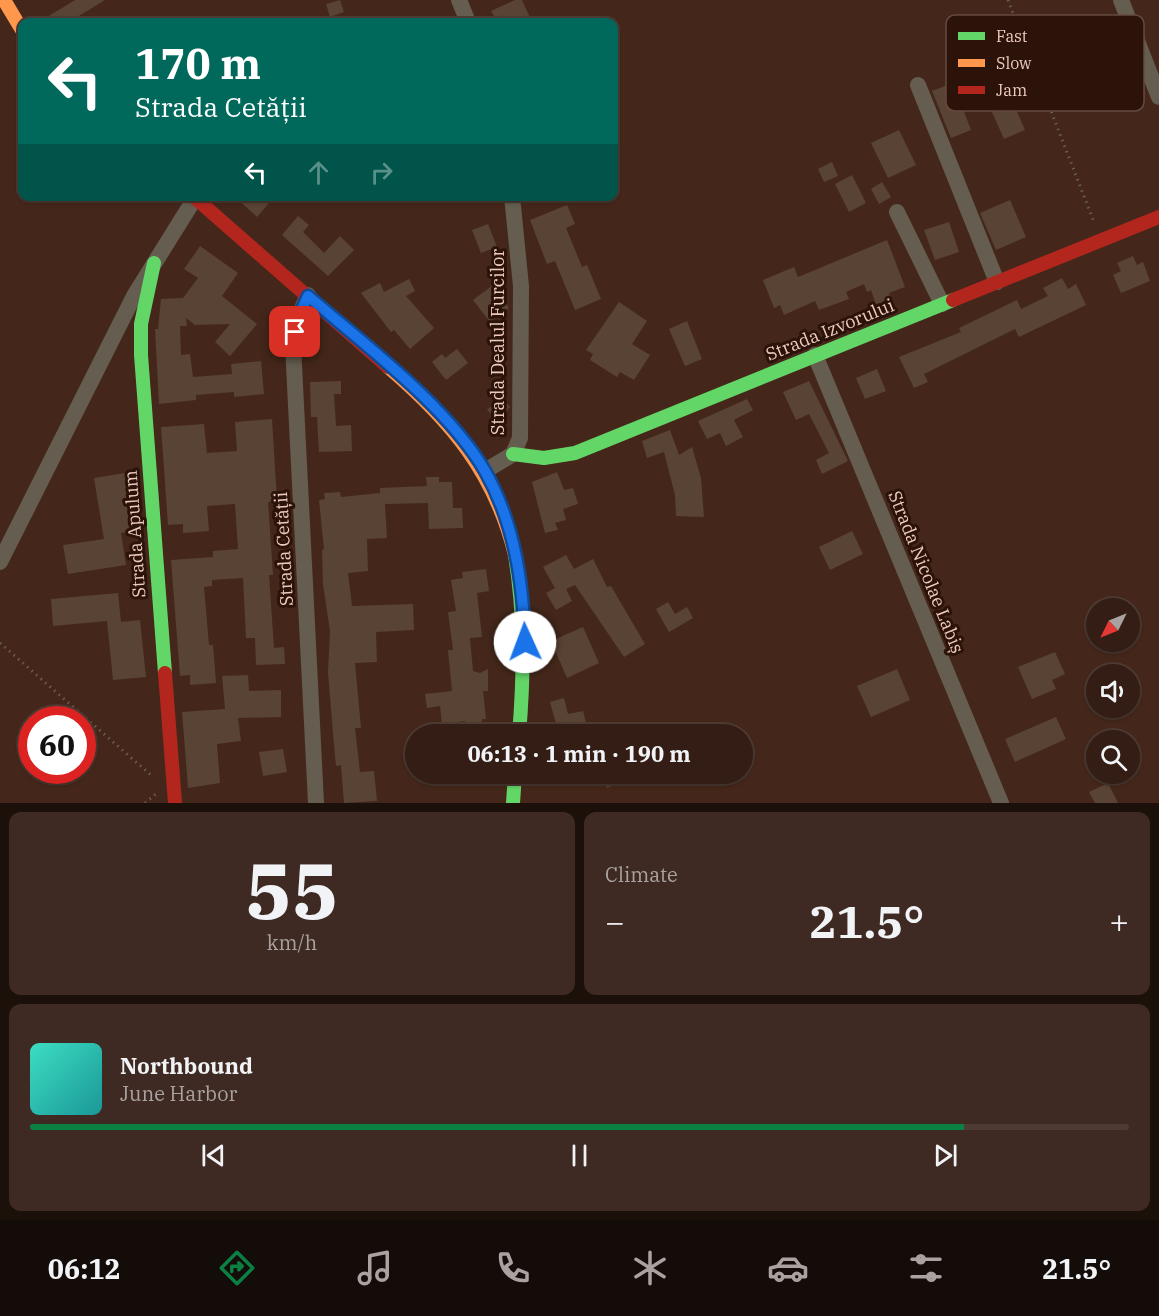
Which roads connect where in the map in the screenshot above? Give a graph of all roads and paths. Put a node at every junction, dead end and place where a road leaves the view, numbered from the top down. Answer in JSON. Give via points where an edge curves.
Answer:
{"nodes":[{"id":1,"x":4,"y":0,"type":"edge"},
{"id":2,"x":459,"y":0,"type":"edge"},
{"id":3,"x":1008,"y":0,"type":"edge"},
{"id":4,"x":1121,"y":0,"type":"edge"},
{"id":5,"x":1014,"y":15,"type":"edge"},
{"id":6,"x":1127,"y":15,"type":"edge"},
{"id":7,"x":466,"y":18,"type":"edge"},
{"id":8,"x":18,"y":23,"type":"edge"},
{"id":9,"x":1144,"y":59,"type":"edge"},
{"id":10,"x":918,"y":85,"type":"dead end"},
{"id":11,"x":1159,"y":97,"type":"edge"},
{"id":12,"x":1051,"y":111,"type":"edge"},
{"id":13,"x":192,"y":201,"type":"edge"},
{"id":14,"x":199,"y":201,"type":"edge"},
{"id":15,"x":512,"y":201,"type":"edge"},
{"id":16,"x":897,"y":212,"type":"dead end"},
{"id":17,"x":1159,"y":217,"type":"edge"},
{"id":18,"x":1101,"y":240,"type":"junction"},
{"id":19,"x":154,"y":263,"type":"junction"},
{"id":20,"x":997,"y":282,"type":"junction"},
{"id":21,"x":308,"y":296,"type":"junction"},
{"id":22,"x":942,"y":304,"type":"junction"},
{"id":23,"x":815,"y":355,"type":"junction"},
{"id":24,"x":513,"y":454,"type":"junction"},
{"id":25,"x":485,"y":471,"type":"junction"},
{"id":26,"x":0,"y":562,"type":"edge"},
{"id":27,"x":0,"y":644,"type":"edge"},
{"id":28,"x":520,"y":724,"type":"edge"},
{"id":29,"x":156,"y":779,"type":"dead end"},
{"id":30,"x":514,"y":784,"type":"edge"},
{"id":31,"x":175,"y":803,"type":"edge"},
{"id":32,"x":316,"y":803,"type":"edge"},
{"id":33,"x":513,"y":803,"type":"edge"},
{"id":34,"x":1001,"y":803,"type":"edge"}],
"edges":[{"from":1,"to":8,"type":"street"},
{"from":2,"to":7,"type":"street"},
{"from":3,"to":5,"type":"path"},
{"from":4,"to":6,"type":"street"},
{"from":9,"to":11,"type":"street"},
{"from":10,"to":20,"type":"street"},
{"from":12,"to":18,"type":"path"},
{"from":13,"to":19,"type":"street","name":"Strada Apulum"},
{"from":14,"to":21,"type":"street"},
{"from":15,"to":24,"type":"street","name":"Strada Dealul Furcilor","via":[[521,286],[520,438]]},
{"from":16,"to":22,"type":"street"},
{"from":17,"to":18,"type":"street","name":"Strada Izvorului"},
{"from":18,"to":20,"type":"street","name":"Strada Izvorului"},
{"from":19,"to":26,"type":"street","name":"Strada Apulum"},
{"from":19,"to":31,"type":"street","name":"Strada Apulum","via":[[141,324],[141,355]]},
{"from":20,"to":22,"type":"street","name":"Strada Izvorului"},
{"from":21,"to":25,"type":"street","via":[[441,414]]},
{"from":21,"to":32,"type":"street","name":"Strada Cetății","via":[[297,320],[293,345]]},
{"from":22,"to":23,"type":"street","name":"Strada Izvorului"},
{"from":23,"to":24,"type":"street","name":"Strada Izvorului","via":[[575,453],[551,460]]},
{"from":23,"to":34,"type":"street","name":"Strada Nicolae Labiș"},
{"from":24,"to":25,"type":"street","name":"Strada Dealul Furcilor"},
{"from":25,"to":28,"type":"street","via":[[507,523],[524,600]]},
{"from":27,"to":29,"type":"path"},
{"from":30,"to":33,"type":"street"}]}
